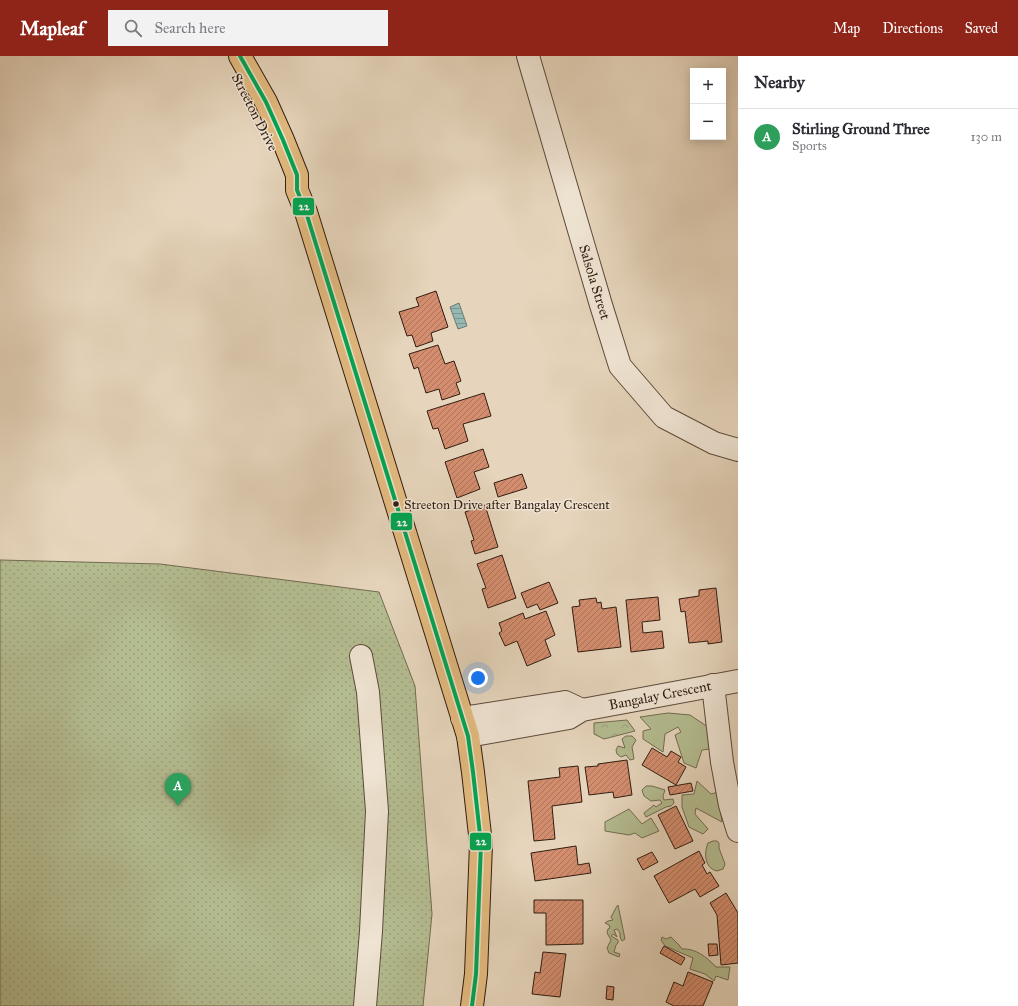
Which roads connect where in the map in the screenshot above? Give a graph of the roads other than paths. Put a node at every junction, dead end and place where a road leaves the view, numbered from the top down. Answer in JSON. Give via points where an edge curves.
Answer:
{"nodes":[{"id":1,"x":223,"y":56,"type":"edge"},
{"id":2,"x":240,"y":56,"type":"edge"},
{"id":3,"x":528,"y":56,"type":"edge"},
{"id":4,"x":297,"y":190,"type":"junction"},
{"id":5,"x":738,"y":450,"type":"edge"},
{"id":6,"x":361,"y":656,"type":"dead end"},
{"id":7,"x":738,"y":681,"type":"edge"},
{"id":8,"x":713,"y":685,"type":"junction"},
{"id":9,"x":465,"y":727,"type":"junction"},
{"id":10,"x":738,"y":831,"type":"edge"},
{"id":11,"x":365,"y":1006,"type":"edge"},
{"id":12,"x":472,"y":1006,"type":"edge"}],
"edges":[{"from":1,"to":4,"type":"main road","name":"Streeton Drive","via":[[243,87],[288,179]]},
{"from":2,"to":4,"type":"main road","name":"Streeton Drive","via":[[266,102],[283,140],[297,175]]},
{"from":3,"to":5,"type":"street","name":"Salsola Street","via":[[620,366],[664,417],[714,443]]},
{"from":4,"to":9,"type":"main road","name":"Streeton Drive","via":[[306,212]]},
{"from":6,"to":11,"type":"street","via":[[368,692],[377,811]]},
{"from":7,"to":8,"type":"street","name":"Bangalay Crescent"},
{"from":8,"to":9,"type":"street","name":"Bangalay Crescent","via":[[582,710],[569,718]]},
{"from":8,"to":10,"type":"street","via":[[722,762]]},
{"from":9,"to":12,"type":"main road","name":"Streeton Drive","via":[[481,844],[476,974]]}]}
